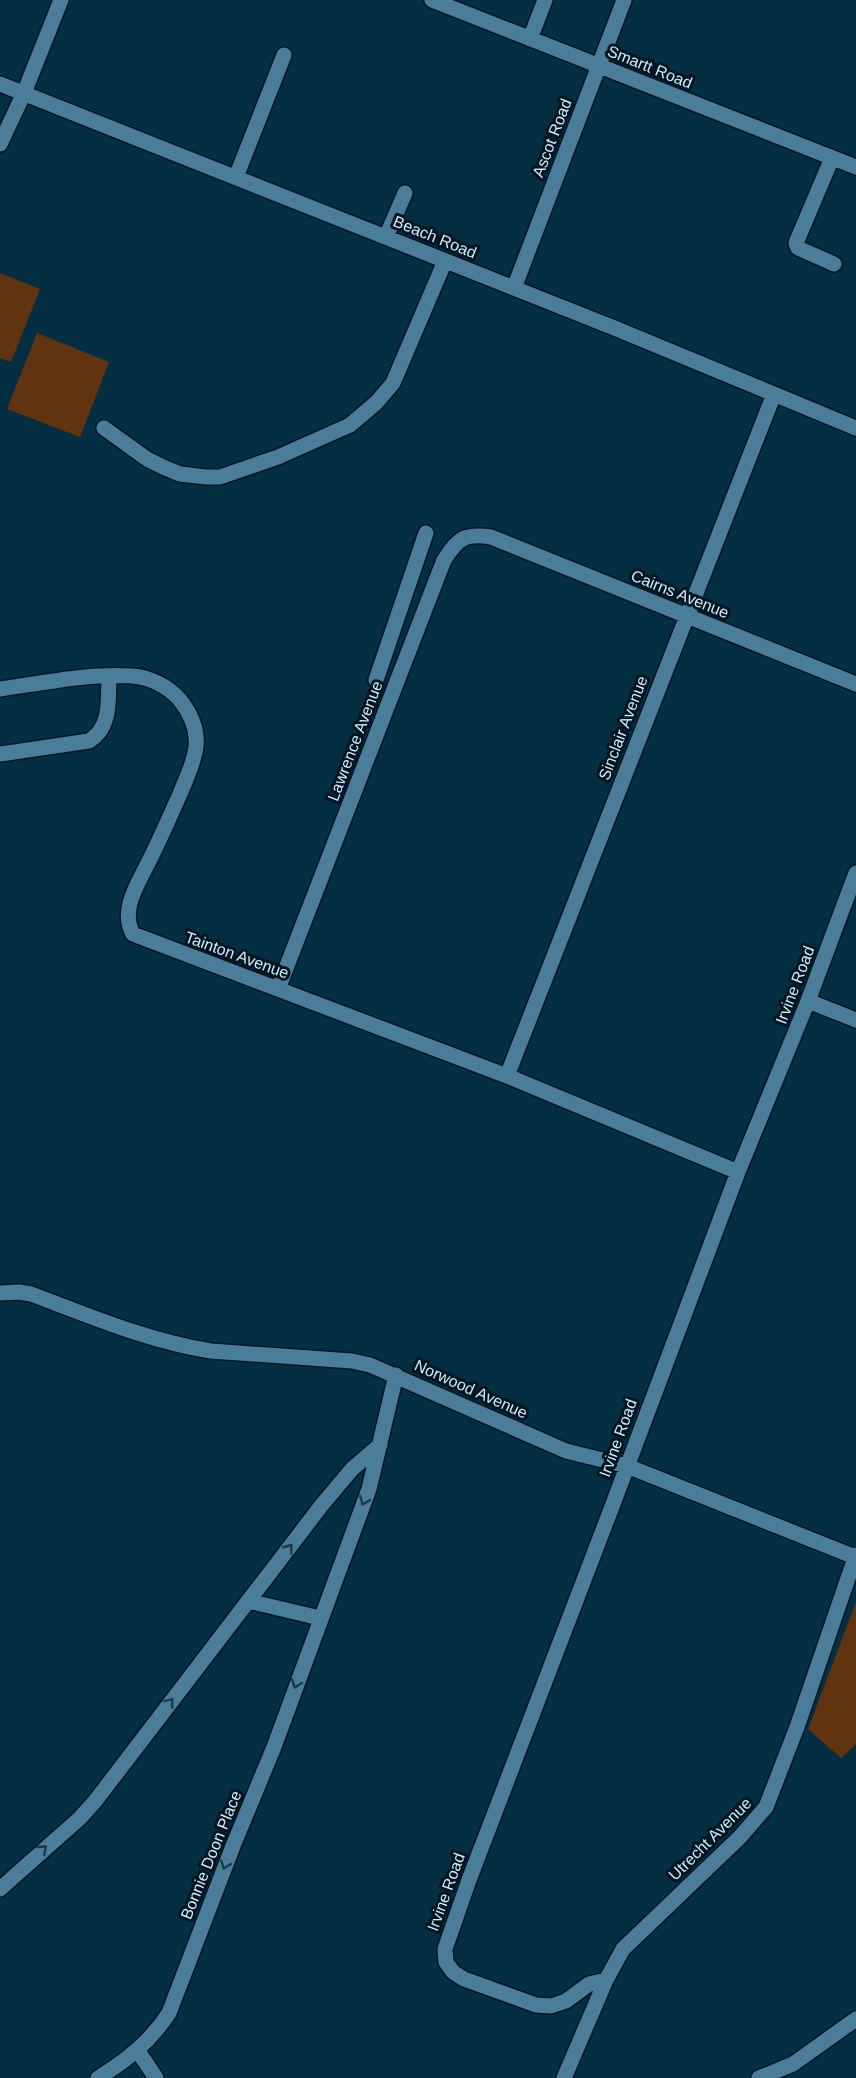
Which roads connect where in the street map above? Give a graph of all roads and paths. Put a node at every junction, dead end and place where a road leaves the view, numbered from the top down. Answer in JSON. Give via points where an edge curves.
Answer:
{"nodes":[{"id":1,"x":61,"y":0,"type":"edge"},
{"id":2,"x":432,"y":0,"type":"edge"},
{"id":3,"x":545,"y":0,"type":"edge"},
{"id":4,"x":624,"y":0,"type":"edge"},
{"id":5,"x":530,"y":39,"type":"junction"},
{"id":6,"x":284,"y":55,"type":"dead end"},
{"id":7,"x":598,"y":66,"type":"junction"},
{"id":8,"x":0,"y":84,"type":"edge"},
{"id":9,"x":24,"y":93,"type":"junction"},
{"id":10,"x":0,"y":144,"type":"edge"},
{"id":11,"x":832,"y":158,"type":"junction"},
{"id":12,"x":856,"y":167,"type":"edge"},
{"id":13,"x":236,"y":177,"type":"junction"},
{"id":14,"x":405,"y":193,"type":"dead end"},
{"id":15,"x":386,"y":237,"type":"junction"},
{"id":16,"x":445,"y":261,"type":"junction"},
{"id":17,"x":834,"y":264,"type":"dead end"},
{"id":18,"x":514,"y":288,"type":"junction"},
{"id":19,"x":774,"y":394,"type":"junction"},
{"id":20,"x":104,"y":428,"type":"dead end"},
{"id":21,"x":856,"y":428,"type":"edge"},
{"id":22,"x":426,"y":533,"type":"dead end"},
{"id":23,"x":491,"y":537,"type":"joint"},
{"id":24,"x":407,"y":586,"type":"junction"},
{"id":25,"x":431,"y":594,"type":"junction"},
{"id":26,"x":686,"y":617,"type":"junction"},
{"id":27,"x":108,"y":676,"type":"junction"},
{"id":28,"x":376,"y":680,"type":"dead end"},
{"id":29,"x":856,"y":684,"type":"edge"},
{"id":30,"x":0,"y":688,"type":"edge"},
{"id":31,"x":0,"y":754,"type":"edge"},
{"id":32,"x":856,"y":873,"type":"edge"},
{"id":33,"x":278,"y":989,"type":"junction"},
{"id":34,"x":808,"y":1001,"type":"junction"},
{"id":35,"x":856,"y":1020,"type":"edge"},
{"id":36,"x":507,"y":1076,"type":"junction"},
{"id":37,"x":738,"y":1172,"type":"junction"},
{"id":38,"x":0,"y":1293,"type":"edge"},
{"id":39,"x":396,"y":1375,"type":"junction"},
{"id":40,"x":380,"y":1445,"type":"junction"},
{"id":41,"x":627,"y":1466,"type":"junction"},
{"id":42,"x":856,"y":1556,"type":"edge"},
{"id":43,"x":248,"y":1601,"type":"junction"},
{"id":44,"x":320,"y":1618,"type":"junction"},
{"id":45,"x":0,"y":1889,"type":"edge"},
{"id":46,"x":606,"y":1980,"type":"junction"},
{"id":47,"x":856,"y":2019,"type":"edge"},
{"id":48,"x":138,"y":2051,"type":"junction"},
{"id":49,"x":98,"y":2078,"type":"edge"},
{"id":50,"x":156,"y":2078,"type":"edge"},
{"id":51,"x":564,"y":2078,"type":"edge"},
{"id":52,"x":759,"y":2078,"type":"edge"}],
"edges":[{"from":1,"to":9,"type":"street"},
{"from":2,"to":5,"type":"street","name":"Smartt Road"},
{"from":3,"to":5,"type":"street"},
{"from":4,"to":7,"type":"street","name":"Ascot Road"},
{"from":5,"to":7,"type":"street","name":"Smartt Road"},
{"from":6,"to":13,"type":"street"},
{"from":7,"to":11,"type":"street","name":"Smartt Road"},
{"from":7,"to":18,"type":"street","name":"Ascot Road"},
{"from":8,"to":9,"type":"street","name":"Beach Road"},
{"from":9,"to":10,"type":"street"},
{"from":9,"to":13,"type":"street","name":"Beach Road"},
{"from":11,"to":12,"type":"street","name":"Smartt Road"},
{"from":11,"to":17,"type":"street","via":[[796,243],[798,248]]},
{"from":13,"to":15,"type":"street","name":"Beach Road"},
{"from":14,"to":15,"type":"street"},
{"from":15,"to":16,"type":"street","name":"Beach Road"},
{"from":16,"to":18,"type":"street","name":"Beach Road"},
{"from":16,"to":20,"type":"street","via":[[393,383],[378,402],[350,425],[220,477],[180,474],[163,467]]},
{"from":18,"to":19,"type":"street","name":"Beach Road"},
{"from":19,"to":21,"type":"street","name":"Beach Road"},
{"from":19,"to":26,"type":"street","name":"Sinclair Avenue"},
{"from":22,"to":24,"type":"street"},
{"from":23,"to":25,"type":"street","name":"Lawrence Avenue","via":[[467,536],[459,540],[444,560]]},
{"from":23,"to":26,"type":"street","name":"Cairns Avenue"},
{"from":24,"to":25,"type":"street"},
{"from":24,"to":28,"type":"street"},
{"from":25,"to":33,"type":"street","name":"Lawrence Avenue"},
{"from":26,"to":29,"type":"street","name":"Cairns Avenue"},
{"from":26,"to":36,"type":"street","name":"Sinclair Avenue"},
{"from":27,"to":30,"type":"street","name":"Tainton Avenue"},
{"from":27,"to":31,"type":"street","via":[[106,719],[95,738]]},
{"from":27,"to":33,"type":"street","name":"Tainton Avenue","via":[[147,678],[164,687],[189,712],[195,732],[190,771],[130,901],[128,921],[133,934]]},
{"from":32,"to":34,"type":"street","name":"Irvine Road"},
{"from":33,"to":36,"type":"street","name":"Tainton Avenue"},
{"from":34,"to":35,"type":"street"},
{"from":34,"to":37,"type":"street","name":"Irvine Road"},
{"from":36,"to":37,"type":"street","name":"Tainton Avenue"},
{"from":37,"to":41,"type":"street","name":"Irvine Road"},
{"from":38,"to":39,"type":"street","name":"Norwood Avenue","via":[[31,1294],[131,1332],[181,1346],[352,1360]]},
{"from":39,"to":40,"type":"street","name":"Bonnie Doon Place"},
{"from":39,"to":41,"type":"street","name":"Norwood Avenue","via":[[566,1451]]},
{"from":43,"to":40,"type":"street","one_way":true,"via":[[352,1469]]},
{"from":40,"to":44,"type":"street","name":"Bonnie Doon Place","one_way":true,"via":[[369,1489]]},
{"from":41,"to":42,"type":"street","name":"Norwood Avenue"},
{"from":41,"to":46,"type":"street","name":"Irvine Road","via":[[445,1949],[446,1962],[464,1979],[536,2006],[566,2001],[590,1984]]},
{"from":42,"to":46,"type":"street","name":"Utrecht Avenue","via":[[766,1807],[623,1949]]},
{"from":43,"to":44,"type":"street"},
{"from":45,"to":43,"type":"street","one_way":true,"via":[[96,1800]]},
{"from":44,"to":48,"type":"street","name":"Bonnie Doon Place","one_way":true,"via":[[274,1747],[169,2013]]},
{"from":46,"to":51,"type":"street","name":"Utrecht Avenue"},
{"from":47,"to":52,"type":"street","via":[[794,2064]]},
{"from":48,"to":49,"type":"street","name":"Bonnie Doon Place"},
{"from":48,"to":50,"type":"street"}]}
